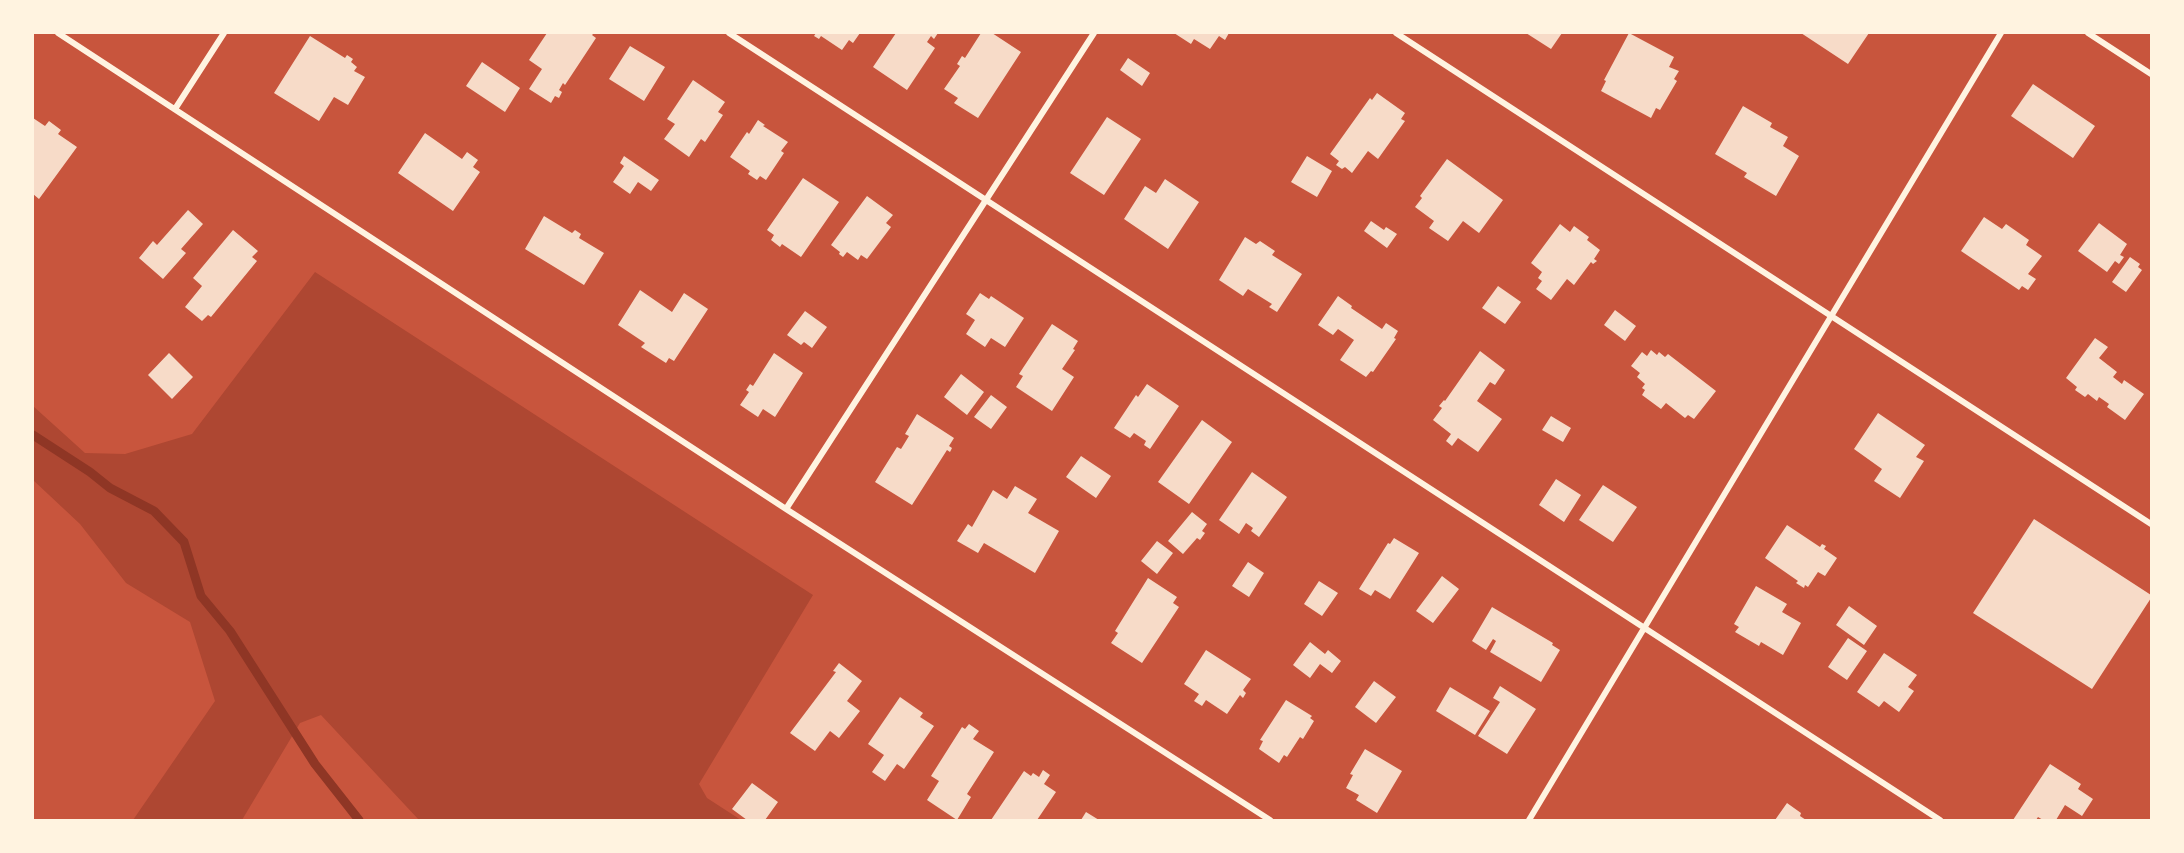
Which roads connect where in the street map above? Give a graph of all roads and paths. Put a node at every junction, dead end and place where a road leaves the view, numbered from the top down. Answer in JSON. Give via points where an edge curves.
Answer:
{"nodes":[{"id":1,"x":58,"y":33,"type":"edge"},
{"id":2,"x":224,"y":33,"type":"edge"},
{"id":3,"x":729,"y":33,"type":"edge"},
{"id":4,"x":1094,"y":33,"type":"edge"},
{"id":5,"x":1396,"y":33,"type":"edge"},
{"id":6,"x":2001,"y":33,"type":"edge"},
{"id":7,"x":2088,"y":33,"type":"edge"},
{"id":8,"x":2151,"y":74,"type":"edge"},
{"id":9,"x":175,"y":109,"type":"junction"},
{"id":10,"x":985,"y":200,"type":"junction"},
{"id":11,"x":1832,"y":316,"type":"junction"},
{"id":12,"x":786,"y":509,"type":"junction"},
{"id":13,"x":2151,"y":524,"type":"edge"},
{"id":14,"x":1643,"y":627,"type":"junction"},
{"id":15,"x":1270,"y":820,"type":"edge"},
{"id":16,"x":1528,"y":820,"type":"edge"},
{"id":17,"x":1940,"y":820,"type":"edge"}],
"edges":[{"from":1,"to":9,"type":"street"},
{"from":2,"to":9,"type":"street"},
{"from":3,"to":10,"type":"street"},
{"from":4,"to":10,"type":"street"},
{"from":5,"to":11,"type":"street"},
{"from":6,"to":11,"type":"street"},
{"from":7,"to":8,"type":"street"},
{"from":9,"to":12,"type":"street"},
{"from":10,"to":12,"type":"street"},
{"from":10,"to":14,"type":"street"},
{"from":11,"to":13,"type":"street"},
{"from":11,"to":14,"type":"street"},
{"from":12,"to":15,"type":"street"},
{"from":14,"to":16,"type":"street"},
{"from":14,"to":17,"type":"street"}]}
